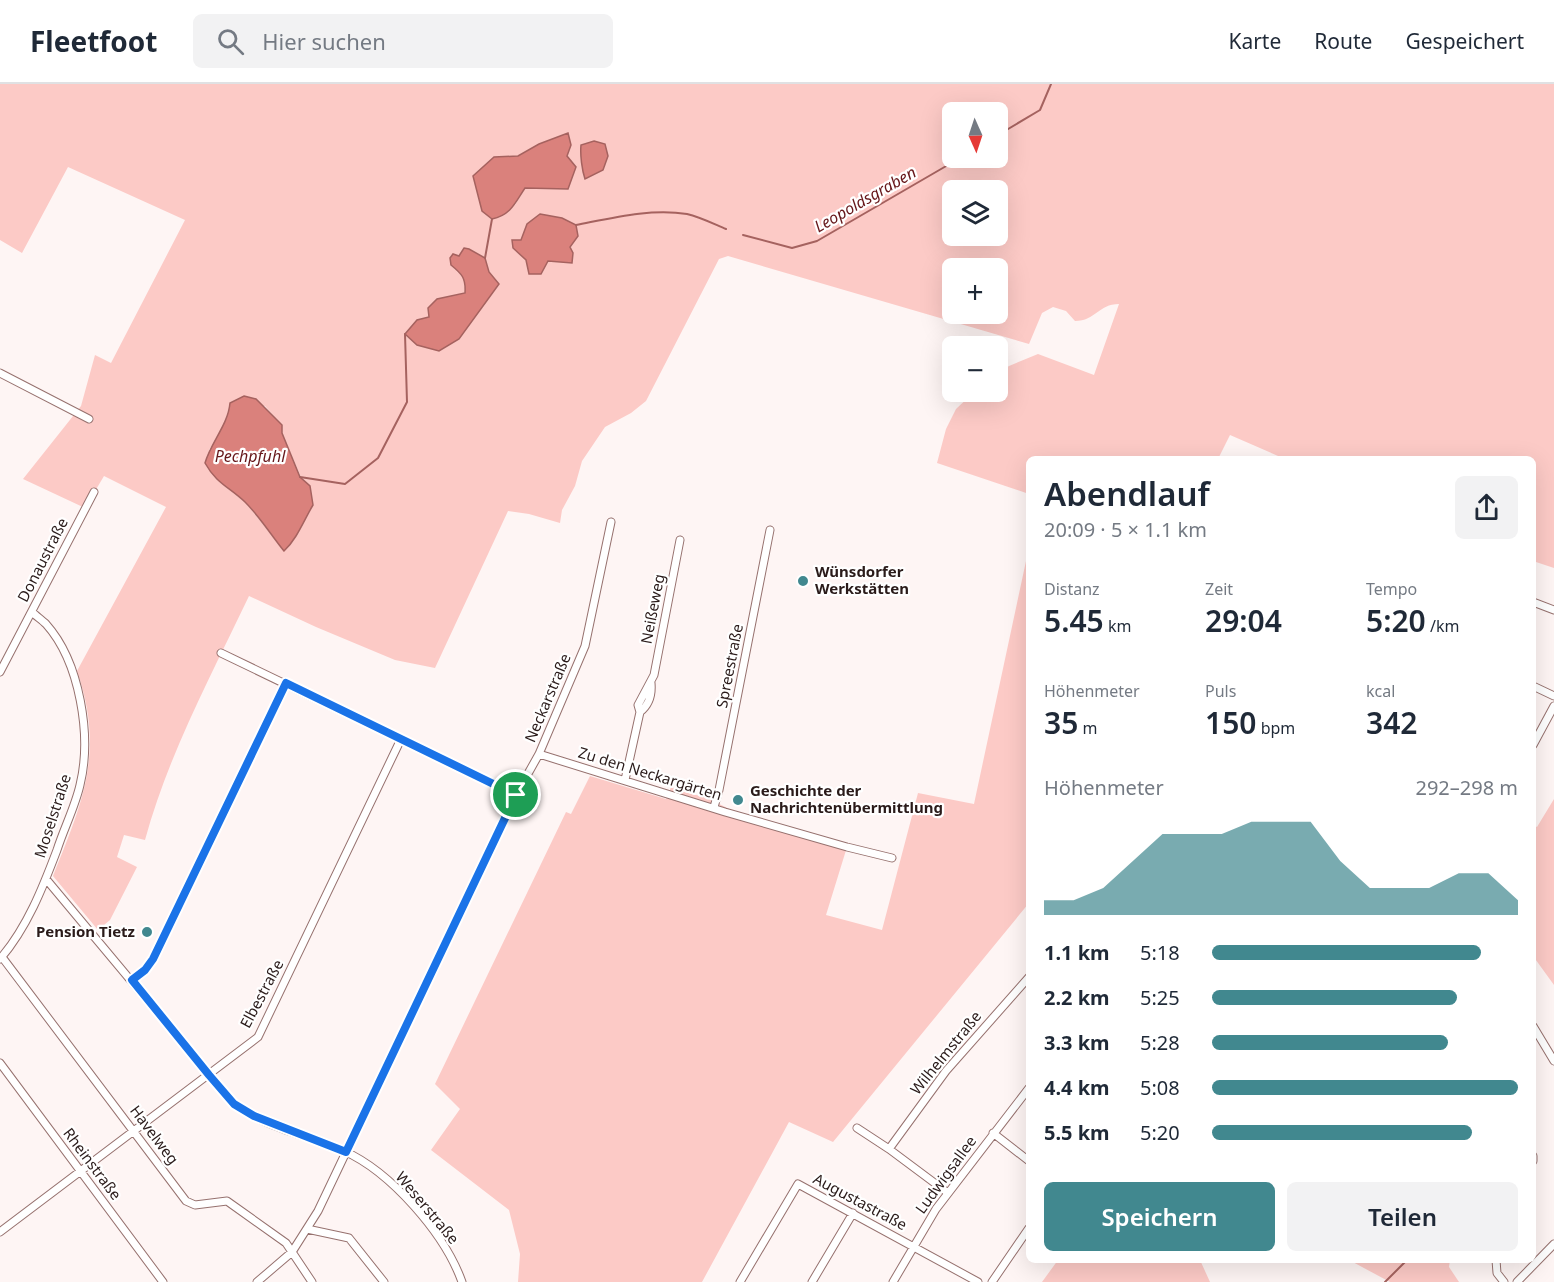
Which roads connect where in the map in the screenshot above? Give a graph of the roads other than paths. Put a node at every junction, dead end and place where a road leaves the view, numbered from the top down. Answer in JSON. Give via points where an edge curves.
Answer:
{"nodes":[{"id":1,"x":0,"y":373,"type":"edge"},
{"id":2,"x":89,"y":418,"type":"dead end"},
{"id":3,"x":94,"y":492,"type":"dead end"},
{"id":4,"x":611,"y":522,"type":"dead end"},
{"id":5,"x":770,"y":530,"type":"dead end"},
{"id":6,"x":680,"y":540,"type":"dead end"},
{"id":7,"x":1536,"y":603,"type":"edge"},
{"id":8,"x":1554,"y":610,"type":"edge"},
{"id":9,"x":32,"y":612,"type":"junction"},
{"id":10,"x":221,"y":652,"type":"dead end"},
{"id":11,"x":0,"y":672,"type":"edge"},
{"id":12,"x":286,"y":683,"type":"junction"},
{"id":13,"x":1536,"y":687,"type":"edge"},
{"id":14,"x":1554,"y":696,"type":"edge"},
{"id":15,"x":1554,"y":706,"type":"edge"},
{"id":16,"x":400,"y":739,"type":"junction"},
{"id":17,"x":1536,"y":740,"type":"edge"},
{"id":18,"x":538,"y":754,"type":"junction"},
{"id":19,"x":625,"y":780,"type":"junction"},
{"id":20,"x":516,"y":795,"type":"junction"},
{"id":21,"x":714,"y":807,"type":"junction"},
{"id":22,"x":892,"y":858,"type":"dead end"},
{"id":23,"x":46,"y":879,"type":"junction"},
{"id":24,"x":1,"y":958,"type":"edge"},
{"id":25,"x":132,"y":980,"type":"junction"},
{"id":26,"x":1026,"y":980,"type":"edge"},
{"id":27,"x":1536,"y":1031,"type":"edge"},
{"id":28,"x":1554,"y":1061,"type":"edge"},
{"id":29,"x":0,"y":1062,"type":"edge"},
{"id":30,"x":209,"y":1075,"type":"junction"},
{"id":31,"x":1026,"y":1092,"type":"edge"},
{"id":32,"x":858,"y":1128,"type":"dead end"},
{"id":33,"x":134,"y":1132,"type":"junction"},
{"id":34,"x":993,"y":1133,"type":"junction"},
{"id":35,"x":889,"y":1149,"type":"junction"},
{"id":36,"x":346,"y":1152,"type":"junction"},
{"id":37,"x":1026,"y":1159,"type":"edge"},
{"id":38,"x":81,"y":1171,"type":"junction"},
{"id":39,"x":948,"y":1193,"type":"junction"},
{"id":40,"x":853,"y":1214,"type":"junction"},
{"id":41,"x":307,"y":1228,"type":"junction"},
{"id":42,"x":0,"y":1232,"type":"edge"},
{"id":43,"x":1026,"y":1232,"type":"edge"},
{"id":44,"x":1554,"y":1244,"type":"edge"},
{"id":45,"x":914,"y":1246,"type":"junction"},
{"id":46,"x":292,"y":1251,"type":"junction"},
{"id":47,"x":1536,"y":1262,"type":"edge"},
{"id":48,"x":1496,"y":1263,"type":"edge"},
{"id":49,"x":1536,"y":1263,"type":"edge"},
{"id":50,"x":163,"y":1282,"type":"edge"},
{"id":51,"x":256,"y":1282,"type":"edge"},
{"id":52,"x":312,"y":1282,"type":"edge"},
{"id":53,"x":384,"y":1282,"type":"edge"},
{"id":54,"x":462,"y":1282,"type":"edge"},
{"id":55,"x":742,"y":1282,"type":"edge"},
{"id":56,"x":812,"y":1282,"type":"edge"},
{"id":57,"x":893,"y":1282,"type":"edge"},
{"id":58,"x":978,"y":1282,"type":"edge"},
{"id":59,"x":992,"y":1282,"type":"edge"},
{"id":60,"x":1504,"y":1282,"type":"edge"},
{"id":61,"x":1517,"y":1282,"type":"edge"}],
"edges":[{"from":1,"to":2,"type":"street"},
{"from":3,"to":9,"type":"street","name":"Donaustraße"},
{"from":4,"to":18,"type":"street","name":"Neckarstraße","via":[[585,646]]},
{"from":5,"to":21,"type":"street","name":"Spreestraße"},
{"from":6,"to":19,"type":"street","name":"Neißeweg","via":[[651,683],[638,705],[640,712]]},
{"from":7,"to":8,"type":"street"},
{"from":9,"to":11,"type":"street","name":"Donaustraße"},
{"from":9,"to":23,"type":"street","name":"Moselstraße","via":[[46,624],[74,674],[84,729],[80,785]]},
{"from":10,"to":12,"type":"street"},
{"from":12,"to":16,"type":"street"},
{"from":12,"to":25,"type":"street","via":[[153,959]]},
{"from":13,"to":14,"type":"street"},
{"from":15,"to":17,"type":"street"},
{"from":16,"to":20,"type":"street"},
{"from":16,"to":30,"type":"street","name":"Elbestraße","via":[[258,1037]]},
{"from":18,"to":19,"type":"street","name":"Zu den Neckargärten"},
{"from":18,"to":20,"type":"street","name":"Neckarstraße"},
{"from":19,"to":21,"type":"street","name":"Zu den Neckargärten"},
{"from":20,"to":36,"type":"street","name":"Neckarstraße"},
{"from":21,"to":22,"type":"street","name":"Zu den Neckargärten"},
{"from":23,"to":24,"type":"street","name":"Moselstraße"},
{"from":23,"to":25,"type":"street","name":"Weserstraße"},
{"from":24,"to":33,"type":"street","name":"Havelweg"},
{"from":25,"to":30,"type":"street","name":"Weserstraße"},
{"from":26,"to":35,"type":"street","name":"Wilhelmstraße","via":[[946,1071]]},
{"from":27,"to":28,"type":"street"},
{"from":29,"to":38,"type":"street","name":"Rheinstraße"},
{"from":30,"to":33,"type":"street","name":"Elbestraße"},
{"from":30,"to":36,"type":"street","name":"Weserstraße","via":[[243,1110]]},
{"from":31,"to":34,"type":"street","name":"Ludwigsallee"},
{"from":32,"to":35,"type":"street"},
{"from":33,"to":38,"type":"street","name":"Elbestraße"},
{"from":33,"to":46,"type":"street","name":"Havelweg","via":[[186,1201],[227,1201]]},
{"from":34,"to":37,"type":"street"},
{"from":34,"to":39,"type":"street","name":"Ludwigsallee"},
{"from":35,"to":39,"type":"street"},
{"from":36,"to":41,"type":"street","name":"Neckarstraße"},
{"from":36,"to":54,"type":"street","name":"Weserstraße","via":[[397,1187],[443,1243]]},
{"from":38,"to":42,"type":"street","name":"Elbestraße"},
{"from":38,"to":50,"type":"street","name":"Rheinstraße"},
{"from":39,"to":45,"type":"street","name":"Ludwigsallee"},
{"from":40,"to":45,"type":"street","name":"Augustastraße"},
{"from":40,"to":55,"type":"street","name":"Augustastraße","via":[[798,1184]]},
{"from":40,"to":56,"type":"street"},
{"from":41,"to":46,"type":"street","name":"Neckarstraße"},
{"from":41,"to":53,"type":"street","via":[[349,1238]]},
{"from":43,"to":59,"type":"street"},
{"from":44,"to":47,"type":"street"},
{"from":45,"to":57,"type":"street","name":"Ludwigsallee"},
{"from":45,"to":58,"type":"street","name":"Augustastraße"},
{"from":46,"to":51,"type":"street","name":"Neckarstraße"},
{"from":46,"to":52,"type":"street","name":"Havelweg"},
{"from":48,"to":60,"type":"street","via":[[1497,1273]]},
{"from":49,"to":61,"type":"street"}]}
